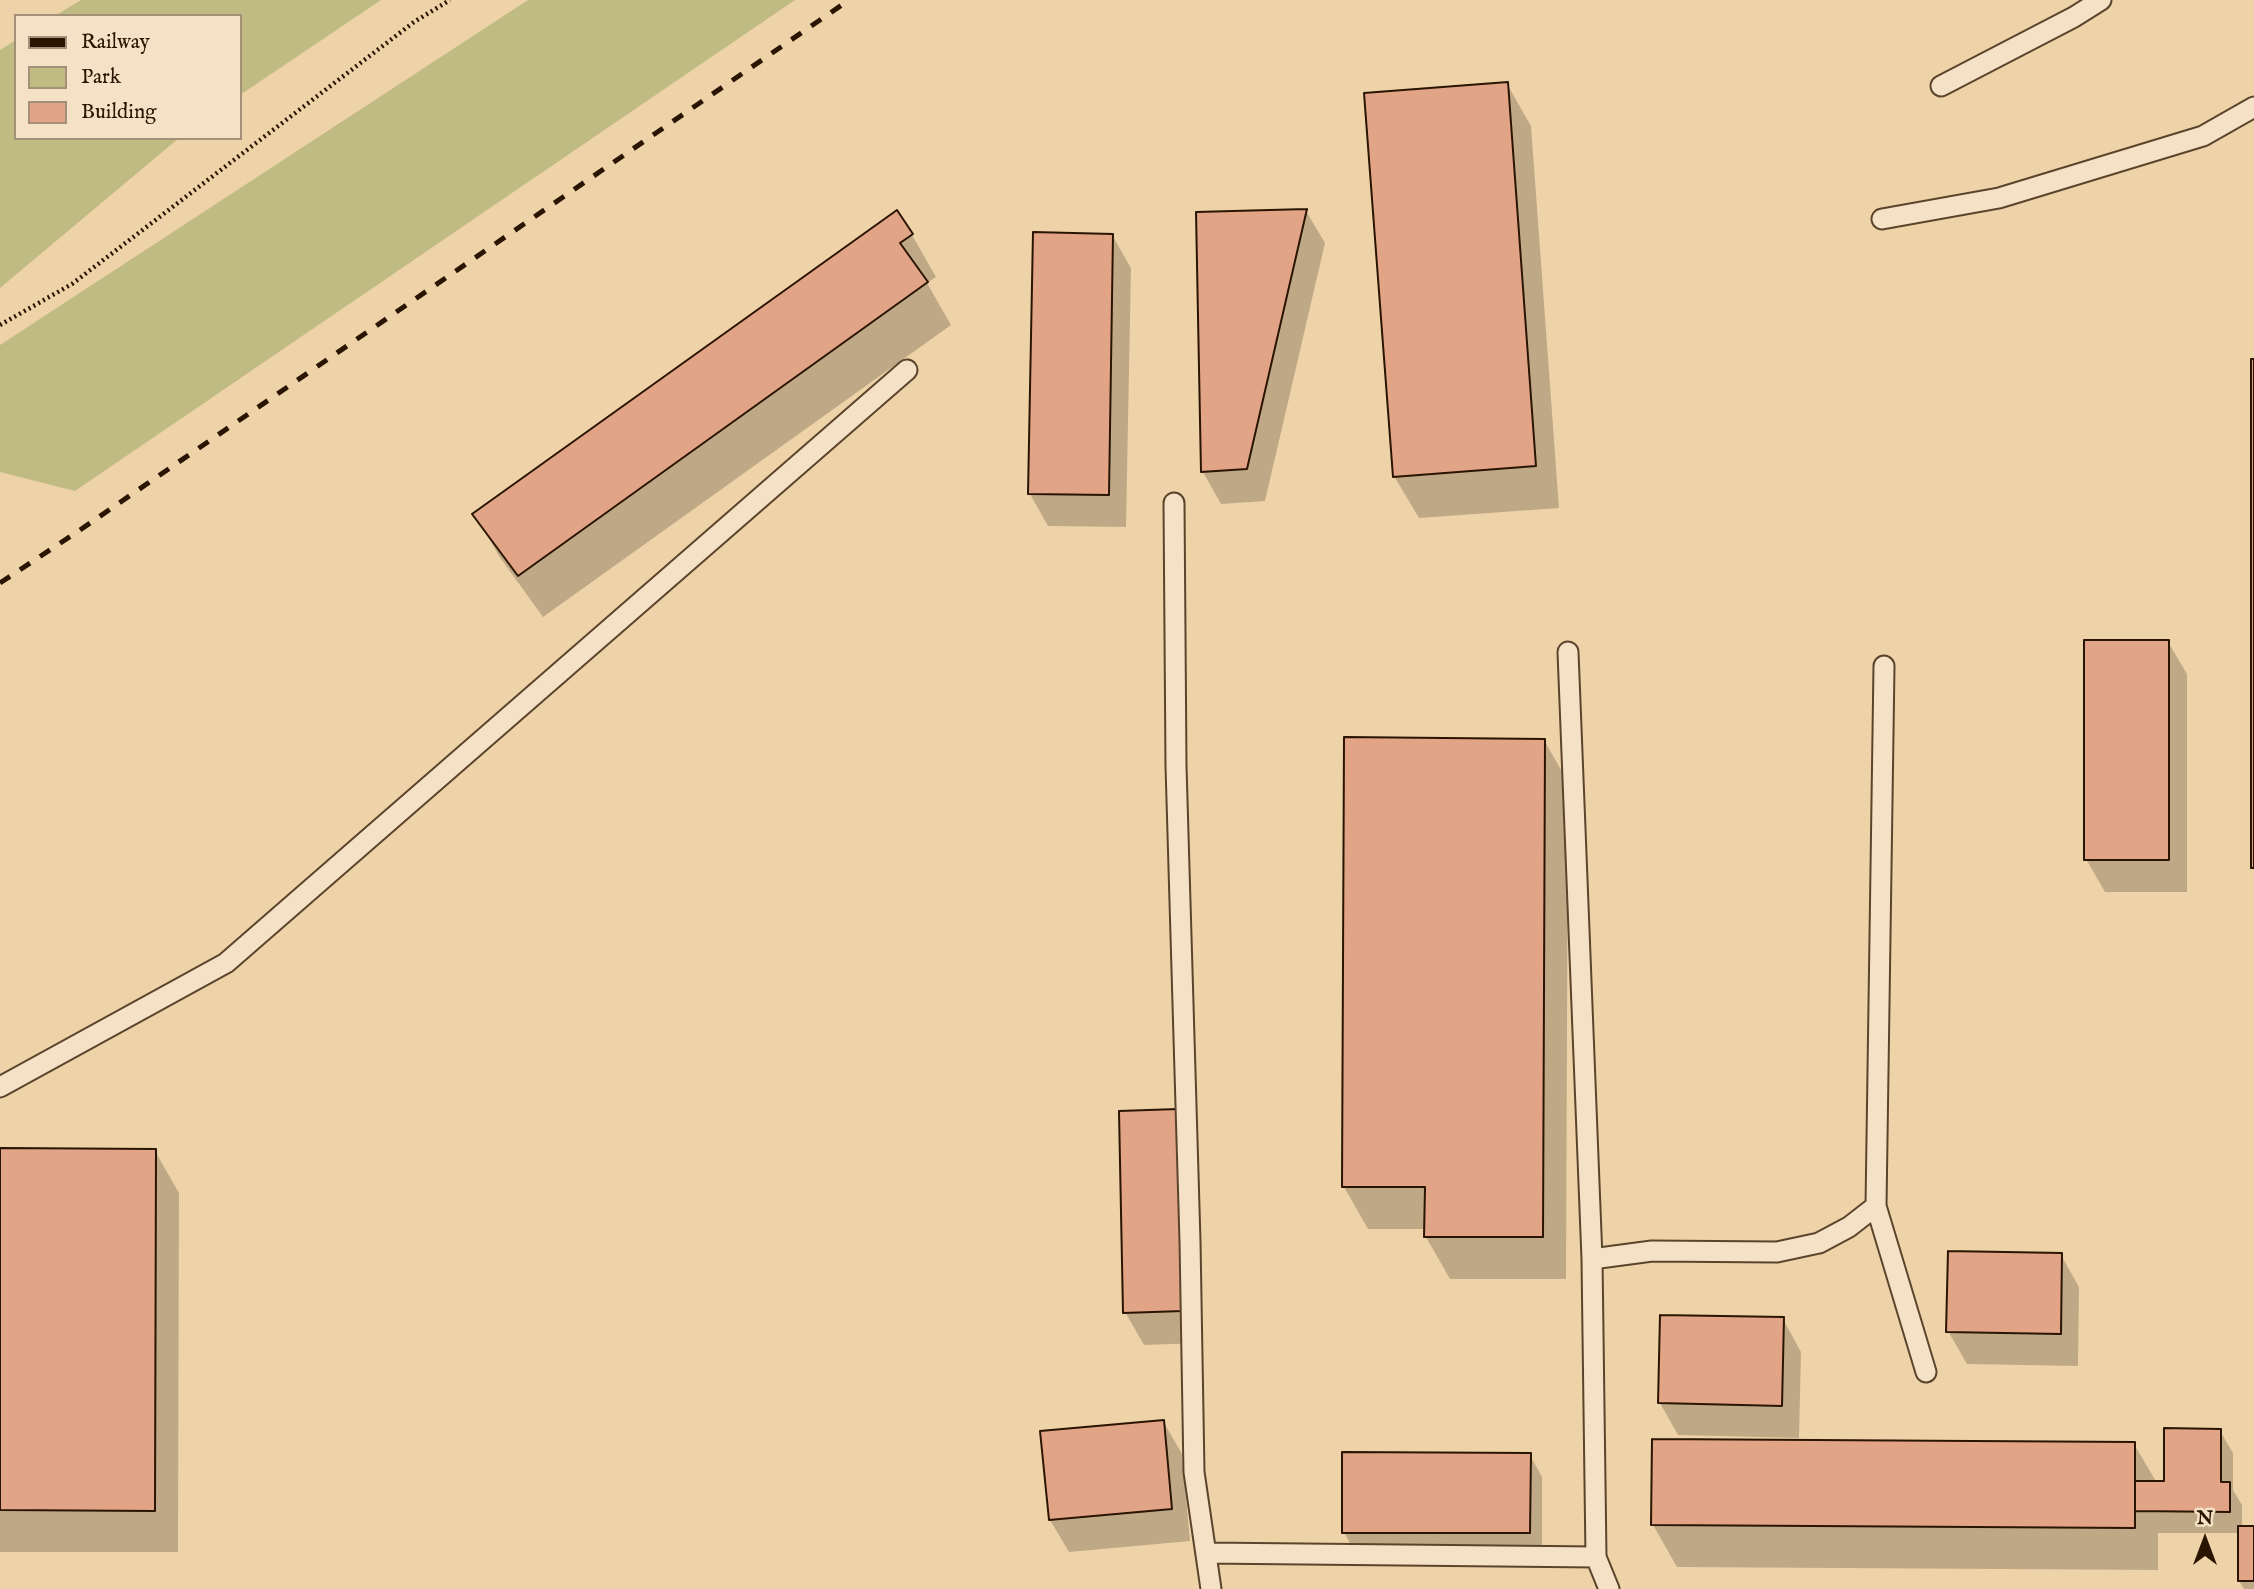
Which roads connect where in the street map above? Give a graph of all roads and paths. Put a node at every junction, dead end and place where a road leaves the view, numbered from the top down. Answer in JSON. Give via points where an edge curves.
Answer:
{"nodes":[{"id":1,"x":450,"y":0,"type":"edge"},
{"id":2,"x":2101,"y":0,"type":"edge"},
{"id":3,"x":1941,"y":86,"type":"dead end"},
{"id":4,"x":2254,"y":107,"type":"edge"},
{"id":5,"x":1882,"y":219,"type":"dead end"},
{"id":6,"x":0,"y":325,"type":"edge"},
{"id":7,"x":907,"y":370,"type":"dead end"},
{"id":8,"x":1174,"y":503,"type":"dead end"},
{"id":9,"x":1568,"y":652,"type":"dead end"},
{"id":10,"x":1884,"y":666,"type":"dead end"},
{"id":11,"x":0,"y":1087,"type":"edge"},
{"id":12,"x":1876,"y":1206,"type":"junction"},
{"id":13,"x":1592,"y":1259,"type":"junction"},
{"id":14,"x":1926,"y":1372,"type":"dead end"},
{"id":15,"x":1206,"y":1553,"type":"junction"},
{"id":16,"x":1596,"y":1557,"type":"junction"},
{"id":17,"x":1211,"y":1589,"type":"edge"},
{"id":18,"x":1609,"y":1589,"type":"edge"}],
"edges":[{"from":1,"to":6,"type":"path","via":[[414,22],[72,284]]},
{"from":2,"to":3,"type":"lane"},
{"from":4,"to":5,"type":"lane","via":[[2203,136],[2000,198]]},
{"from":7,"to":11,"type":"lane","via":[[226,963]]},
{"from":8,"to":15,"type":"lane","via":[[1194,1472]]},
{"from":9,"to":13,"type":"lane"},
{"from":10,"to":12,"type":"lane"},
{"from":12,"to":13,"type":"lane","via":[[1819,1244],[1777,1252],[1652,1251]]},
{"from":12,"to":14,"type":"lane"},
{"from":13,"to":16,"type":"lane"},
{"from":15,"to":16,"type":"lane"},
{"from":15,"to":17,"type":"lane"},
{"from":16,"to":18,"type":"lane"}]}
